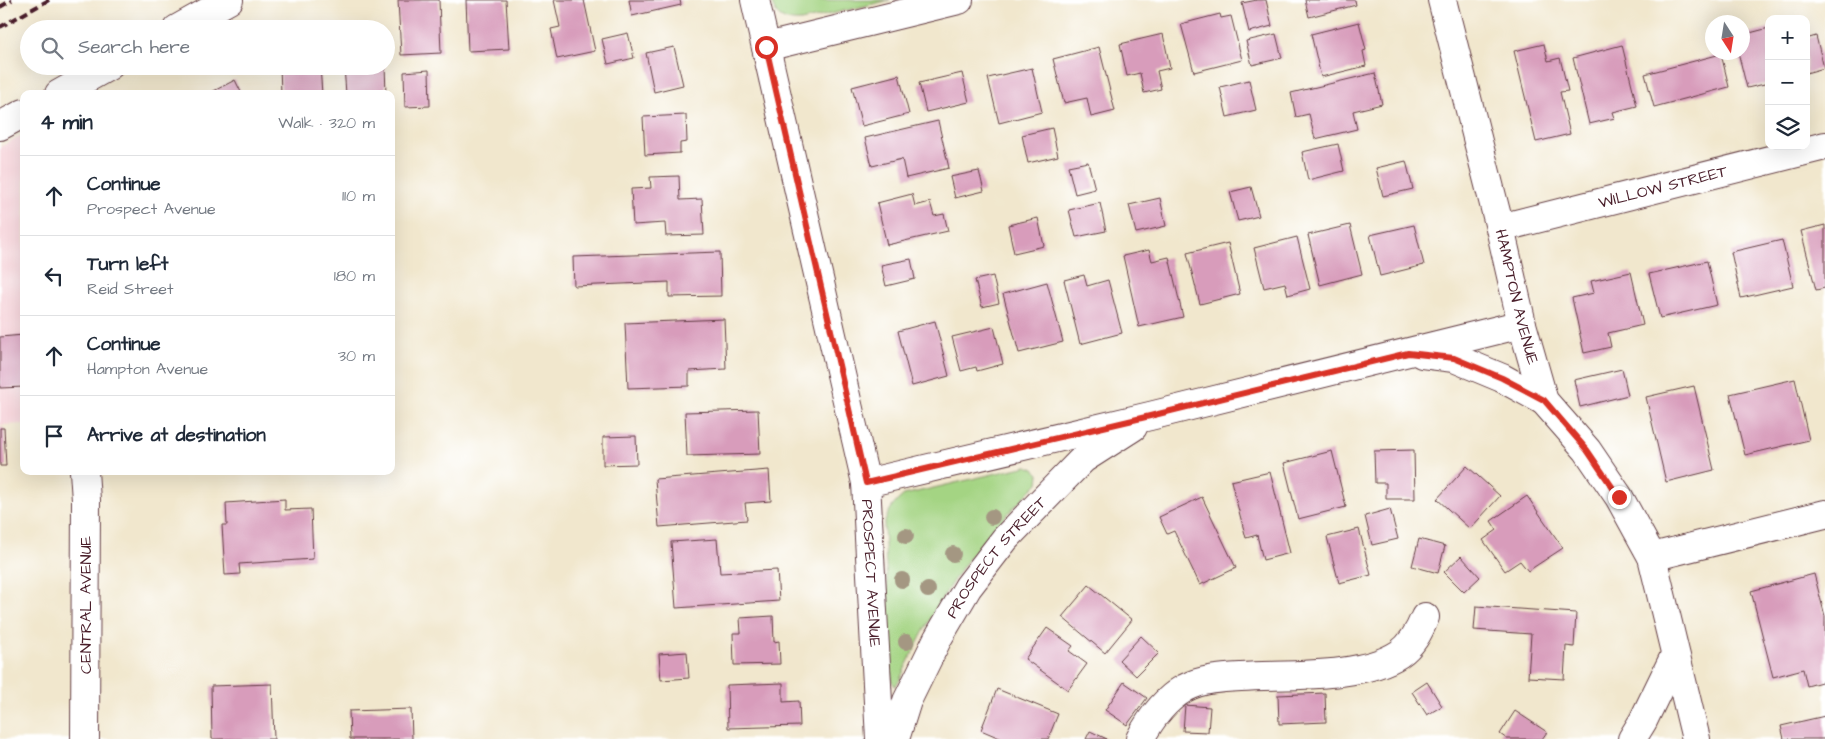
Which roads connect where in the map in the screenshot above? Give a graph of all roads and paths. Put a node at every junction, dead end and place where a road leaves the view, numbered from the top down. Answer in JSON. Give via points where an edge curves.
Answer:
{"nodes":[{"id":1,"x":228,"y":0,"type":"edge"},
{"id":2,"x":755,"y":0,"type":"edge"},
{"id":3,"x":959,"y":0,"type":"edge"},
{"id":4,"x":1442,"y":0,"type":"edge"},
{"id":5,"x":193,"y":20,"type":"edge"},
{"id":6,"x":766,"y":47,"type":"junction"},
{"id":7,"x":93,"y":75,"type":"edge"},
{"id":8,"x":67,"y":90,"type":"edge"},
{"id":9,"x":20,"y":115,"type":"edge"},
{"id":10,"x":0,"y":126,"type":"edge"},
{"id":11,"x":1825,"y":146,"type":"edge"},
{"id":12,"x":1500,"y":228,"type":"junction"},
{"id":13,"x":1522,"y":324,"type":"junction"},
{"id":14,"x":1408,"y":353,"type":"junction"},
{"id":15,"x":1544,"y":400,"type":"junction"},
{"id":16,"x":1150,"y":416,"type":"junction"},
{"id":17,"x":84,"y":475,"type":"edge"},
{"id":18,"x":866,"y":483,"type":"junction"},
{"id":19,"x":1825,"y":514,"type":"edge"},
{"id":20,"x":1652,"y":557,"type":"junction"},
{"id":21,"x":1425,"y":617,"type":"dead end"},
{"id":22,"x":1676,"y":656,"type":"junction"},
{"id":23,"x":85,"y":739,"type":"edge"},
{"id":24,"x":880,"y":739,"type":"edge"},
{"id":25,"x":895,"y":739,"type":"edge"},
{"id":26,"x":1140,"y":739,"type":"edge"},
{"id":27,"x":1632,"y":739,"type":"edge"},
{"id":28,"x":1696,"y":739,"type":"edge"}],
"edges":[{"from":1,"to":5,"type":"street"},
{"from":2,"to":6,"type":"street","name":"PROSPECT AVENUE"},
{"from":3,"to":6,"type":"street"},
{"from":4,"to":12,"type":"street","name":"HAMPTON AVENUE"},
{"from":6,"to":18,"type":"street","name":"PROSPECT AVENUE"},
{"from":7,"to":8,"type":"street"},
{"from":9,"to":10,"type":"street"},
{"from":11,"to":12,"type":"street","name":"WILLOW STREET"},
{"from":12,"to":13,"type":"street","name":"HAMPTON AVENUE"},
{"from":13,"to":14,"type":"street"},
{"from":13,"to":15,"type":"street","name":"HAMPTON AVENUE"},
{"from":14,"to":15,"type":"street","via":[[1454,358]]},
{"from":14,"to":16,"type":"street"},
{"from":15,"to":20,"type":"street","name":"HAMPTON AVENUE","via":[[1587,450],[1619,497]]},
{"from":16,"to":18,"type":"street"},
{"from":16,"to":25,"type":"street","name":"PROSPECT STREET","via":[[1083,459],[1006,539],[968,587],[907,700]]},
{"from":17,"to":23,"type":"street","name":"CENTRAL AVENUE"},
{"from":18,"to":24,"type":"street","name":"PROSPECT AVENUE"},
{"from":19,"to":20,"type":"street"},
{"from":20,"to":22,"type":"street","name":"HAMPTON AVENUE"},
{"from":21,"to":26,"type":"street","via":[[1418,636],[1400,653],[1379,664],[1326,673],[1221,678],[1186,688],[1158,710]]},
{"from":22,"to":27,"type":"street"},
{"from":22,"to":28,"type":"street","name":"HAMPTON AVENUE"}]}
